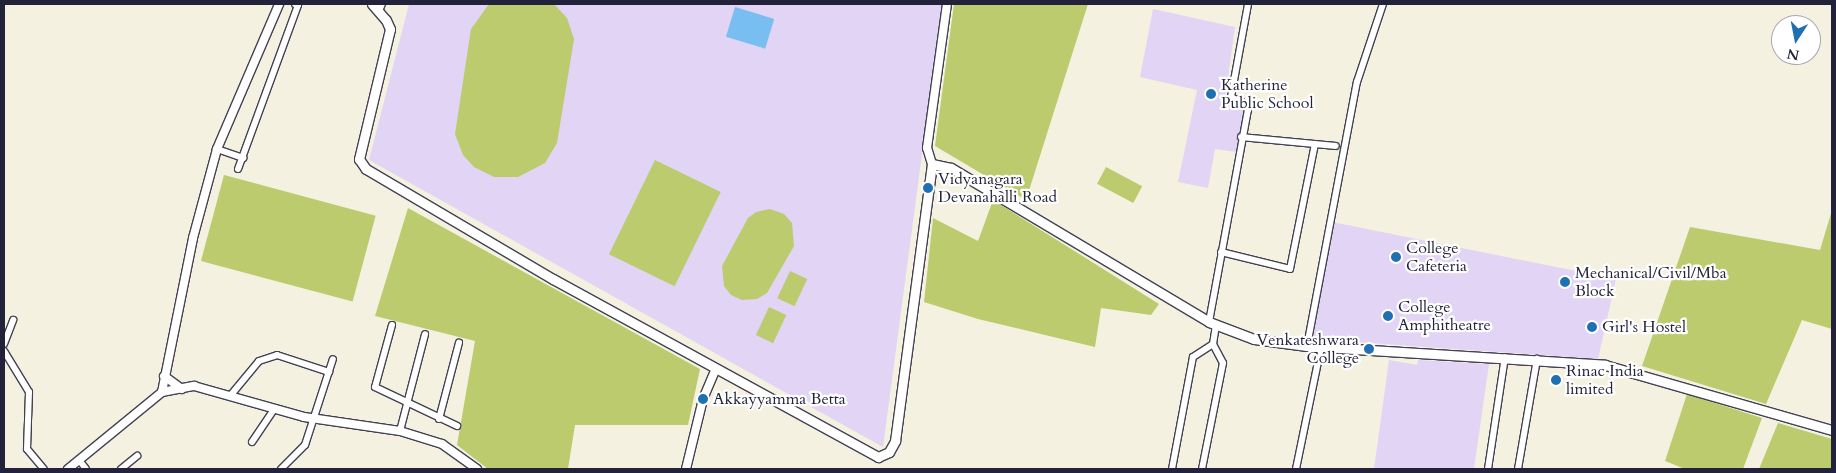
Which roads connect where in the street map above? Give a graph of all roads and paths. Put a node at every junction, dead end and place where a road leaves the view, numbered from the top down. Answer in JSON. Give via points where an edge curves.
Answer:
{"nodes":[{"id":1,"x":279,"y":4,"type":"edge"},
{"id":2,"x":295,"y":4,"type":"edge"},
{"id":3,"x":372,"y":4,"type":"edge"},
{"id":4,"x":947,"y":4,"type":"edge"},
{"id":5,"x":1248,"y":4,"type":"edge"},
{"id":6,"x":1383,"y":4,"type":"edge"},
{"id":7,"x":381,"y":8,"type":"edge"},
{"id":8,"x":1242,"y":137,"type":"junction"},
{"id":9,"x":1315,"y":144,"type":"junction"},
{"id":10,"x":1336,"y":146,"type":"dead end"},
{"id":11,"x":217,"y":149,"type":"junction"},
{"id":12,"x":242,"y":158,"type":"junction"},
{"id":13,"x":932,"y":164,"type":"junction"},
{"id":14,"x":238,"y":169,"type":"dead end"},
{"id":15,"x":1221,"y":252,"type":"junction"},
{"id":16,"x":13,"y":320,"type":"dead end"},
{"id":17,"x":1212,"y":324,"type":"junction"},
{"id":18,"x":392,"y":325,"type":"dead end"},
{"id":19,"x":425,"y":334,"type":"dead end"},
{"id":20,"x":459,"y":343,"type":"dead end"},
{"id":21,"x":4,"y":344,"type":"edge"},
{"id":22,"x":1213,"y":344,"type":"junction"},
{"id":23,"x":1308,"y":346,"type":"junction"},
{"id":24,"x":1321,"y":347,"type":"junction"},
{"id":25,"x":4,"y":351,"type":"edge"},
{"id":26,"x":1505,"y":357,"type":"junction"},
{"id":27,"x":332,"y":359,"type":"dead end"},
{"id":28,"x":1537,"y":359,"type":"junction"},
{"id":29,"x":716,"y":369,"type":"junction"},
{"id":30,"x":329,"y":372,"type":"junction"},
{"id":31,"x":164,"y":376,"type":"junction"},
{"id":32,"x":182,"y":389,"type":"junction"},
{"id":33,"x":162,"y":392,"type":"junction"},
{"id":34,"x":230,"y":396,"type":"junction"},
{"id":35,"x":407,"y":404,"type":"junction"},
{"id":36,"x":274,"y":409,"type":"junction"},
{"id":37,"x":315,"y":419,"type":"junction"},
{"id":38,"x":439,"y":419,"type":"junction"},
{"id":39,"x":457,"y":426,"type":"dead end"},
{"id":40,"x":1832,"y":430,"type":"edge"},
{"id":41,"x":400,"y":431,"type":"junction"},
{"id":42,"x":252,"y":442,"type":"dead end"},
{"id":43,"x":137,"y":456,"type":"dead end"},
{"id":44,"x":79,"y":460,"type":"junction"},
{"id":45,"x":285,"y":468,"type":"edge"},
{"id":46,"x":44,"y":469,"type":"edge"},
{"id":47,"x":68,"y":469,"type":"edge"},
{"id":48,"x":86,"y":469,"type":"edge"},
{"id":49,"x":121,"y":469,"type":"edge"},
{"id":50,"x":476,"y":469,"type":"edge"},
{"id":51,"x":686,"y":469,"type":"edge"},
{"id":52,"x":1172,"y":469,"type":"edge"},
{"id":53,"x":1202,"y":469,"type":"edge"},
{"id":54,"x":1296,"y":469,"type":"edge"},
{"id":55,"x":1488,"y":469,"type":"edge"},
{"id":56,"x":1518,"y":469,"type":"edge"}],
"edges":[{"from":1,"to":11,"type":"street"},
{"from":2,"to":12,"type":"street","via":[[298,5]]},
{"from":3,"to":7,"type":"main road"},
{"from":4,"to":13,"type":"street","via":[[927,148]]},
{"from":5,"to":8,"type":"street","via":[[1230,97],[1242,102],[1248,110]]},
{"from":6,"to":23,"type":"street","via":[[1357,82]]},
{"from":7,"to":29,"type":"main road","via":[[390,29],[359,159],[366,169],[553,279]]},
{"from":8,"to":9,"type":"street"},
{"from":8,"to":15,"type":"street"},
{"from":9,"to":10,"type":"street"},
{"from":9,"to":15,"type":"street","via":[[1290,269]]},
{"from":11,"to":12,"type":"street"},
{"from":11,"to":31,"type":"street","via":[[193,238]]},
{"from":12,"to":14,"type":"street"},
{"from":13,"to":17,"type":"main road","via":[[951,168]]},
{"from":13,"to":29,"type":"main road","via":[[895,441],[890,452],[878,457]]},
{"from":15,"to":17,"type":"street"},
{"from":16,"to":21,"type":"street"},
{"from":17,"to":22,"type":"street"},
{"from":17,"to":23,"type":"main road","via":[[1254,339]]},
{"from":18,"to":35,"type":"street","via":[[375,387]]},
{"from":19,"to":35,"type":"street"},
{"from":20,"to":38,"type":"street"},
{"from":22,"to":52,"type":"street","via":[[1193,357]]},
{"from":22,"to":53,"type":"street","via":[[1223,362]]},
{"from":23,"to":24,"type":"main road"},
{"from":24,"to":26,"type":"main road"},
{"from":24,"to":54,"type":"street"},
{"from":25,"to":46,"type":"street","via":[[29,392],[27,449]]},
{"from":26,"to":28,"type":"main road"},
{"from":26,"to":55,"type":"street"},
{"from":27,"to":30,"type":"street"},
{"from":28,"to":40,"type":"main road","via":[[1615,367]]},
{"from":28,"to":56,"type":"street"},
{"from":29,"to":51,"type":"street","via":[[703,399]]},
{"from":30,"to":34,"type":"street","via":[[277,355],[259,361]]},
{"from":30,"to":37,"type":"street"},
{"from":31,"to":32,"type":"street"},
{"from":31,"to":33,"type":"street"},
{"from":32,"to":33,"type":"street"},
{"from":32,"to":34,"type":"street","via":[[194,386]]},
{"from":33,"to":44,"type":"street"},
{"from":34,"to":36,"type":"street"},
{"from":35,"to":38,"type":"street"},
{"from":35,"to":41,"type":"street"},
{"from":36,"to":37,"type":"street"},
{"from":36,"to":42,"type":"street"},
{"from":37,"to":41,"type":"street"},
{"from":37,"to":45,"type":"street","via":[[305,445]]},
{"from":38,"to":39,"type":"street"},
{"from":41,"to":50,"type":"street","via":[[442,444]]},
{"from":43,"to":49,"type":"street"},
{"from":44,"to":47,"type":"street"},
{"from":44,"to":48,"type":"street"}]}
